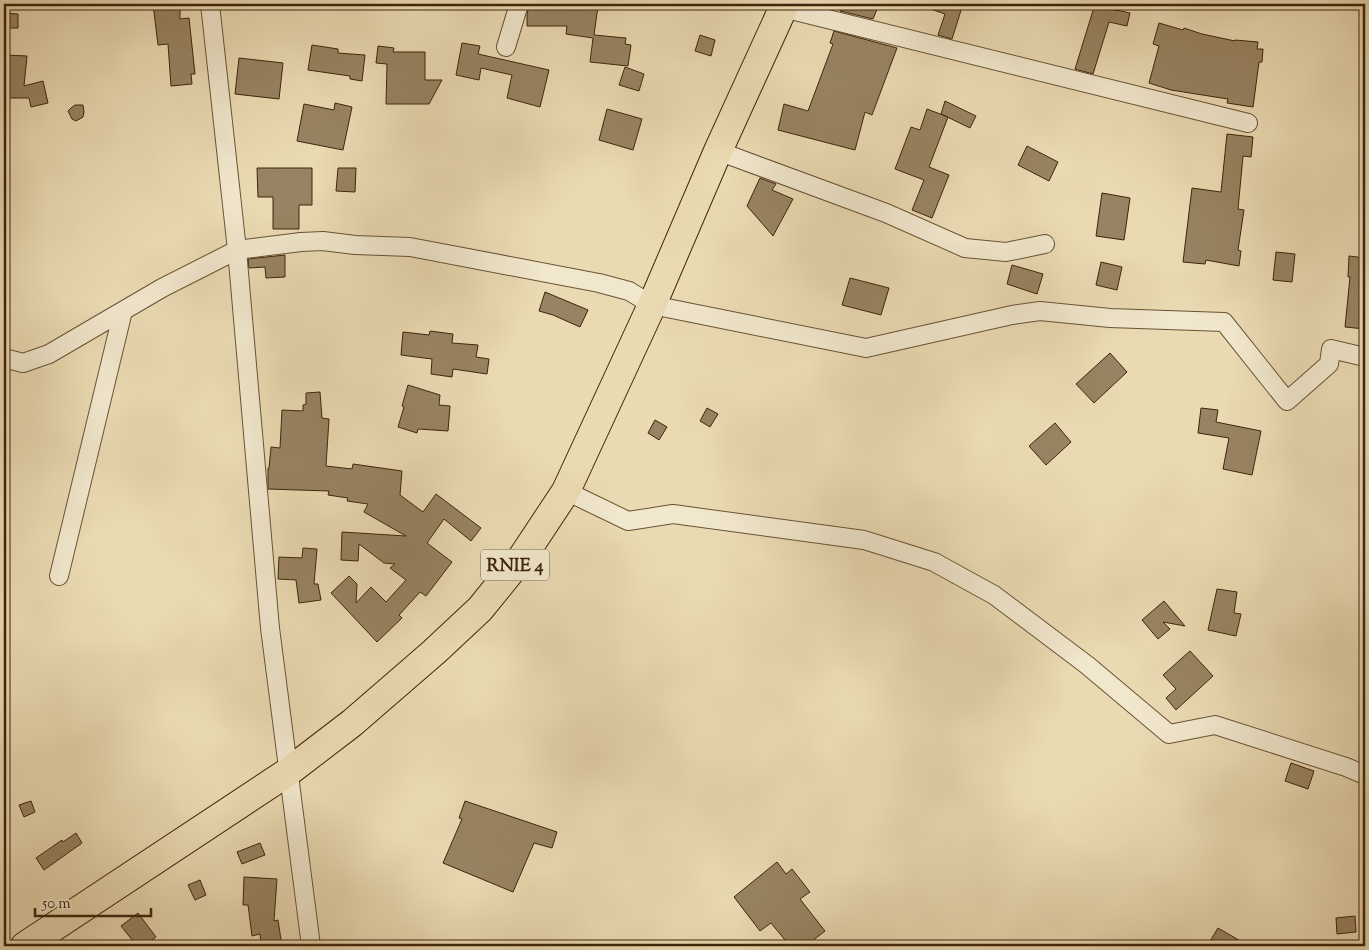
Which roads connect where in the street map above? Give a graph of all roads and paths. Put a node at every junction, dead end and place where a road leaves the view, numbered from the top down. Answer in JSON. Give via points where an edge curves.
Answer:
{"nodes":[{"id":1,"x":210,"y":4,"type":"edge"},
{"id":2,"x":519,"y":4,"type":"edge"},
{"id":3,"x":784,"y":6,"type":"edge"},
{"id":4,"x":506,"y":47,"type":"dead end"},
{"id":5,"x":1248,"y":124,"type":"dead end"},
{"id":6,"x":718,"y":151,"type":"junction"},
{"id":7,"x":1046,"y":244,"type":"dead end"},
{"id":8,"x":237,"y":250,"type":"junction"},
{"id":9,"x":652,"y":305,"type":"junction"},
{"id":10,"x":123,"y":311,"type":"junction"},
{"id":11,"x":1365,"y":357,"type":"edge"},
{"id":12,"x":4,"y":358,"type":"edge"},
{"id":13,"x":566,"y":491,"type":"junction"},
{"id":14,"x":59,"y":576,"type":"dead end"},
{"id":15,"x":288,"y":772,"type":"junction"},
{"id":16,"x":1365,"y":775,"type":"edge"},
{"id":17,"x":25,"y":946,"type":"edge"},
{"id":18,"x":311,"y":946,"type":"edge"}],
"edges":[{"from":1,"to":8,"type":"street"},
{"from":2,"to":4,"type":"street"},
{"from":3,"to":5,"type":"street"},
{"from":3,"to":6,"type":"main road","number":"RNIE 4"},
{"from":6,"to":7,"type":"street","via":[[886,213],[966,248],[1006,252]]},
{"from":6,"to":9,"type":"main road","number":"RNIE 4"},
{"from":8,"to":9,"type":"street","via":[[323,241],[355,246],[410,247],[599,283],[629,292]]},
{"from":8,"to":10,"type":"street"},
{"from":8,"to":15,"type":"street","via":[[270,628]]},
{"from":9,"to":11,"type":"street","via":[[866,348],[1012,314],[1040,311],[1110,318],[1224,322],[1287,401],[1329,364],[1331,348]]},
{"from":9,"to":13,"type":"main road","number":"RNIE 4"},
{"from":10,"to":12,"type":"street","via":[[49,354],[23,363]]},
{"from":10,"to":14,"type":"street"},
{"from":13,"to":15,"type":"main road","number":"RNIE 4","via":[[523,556],[480,609],[352,723]]},
{"from":13,"to":16,"type":"street","via":[[628,521],[673,514],[864,540],[934,562],[994,595],[1087,665],[1169,734],[1214,725]]},
{"from":15,"to":17,"type":"main road","number":"RNIE 4"},
{"from":15,"to":18,"type":"street"}]}
